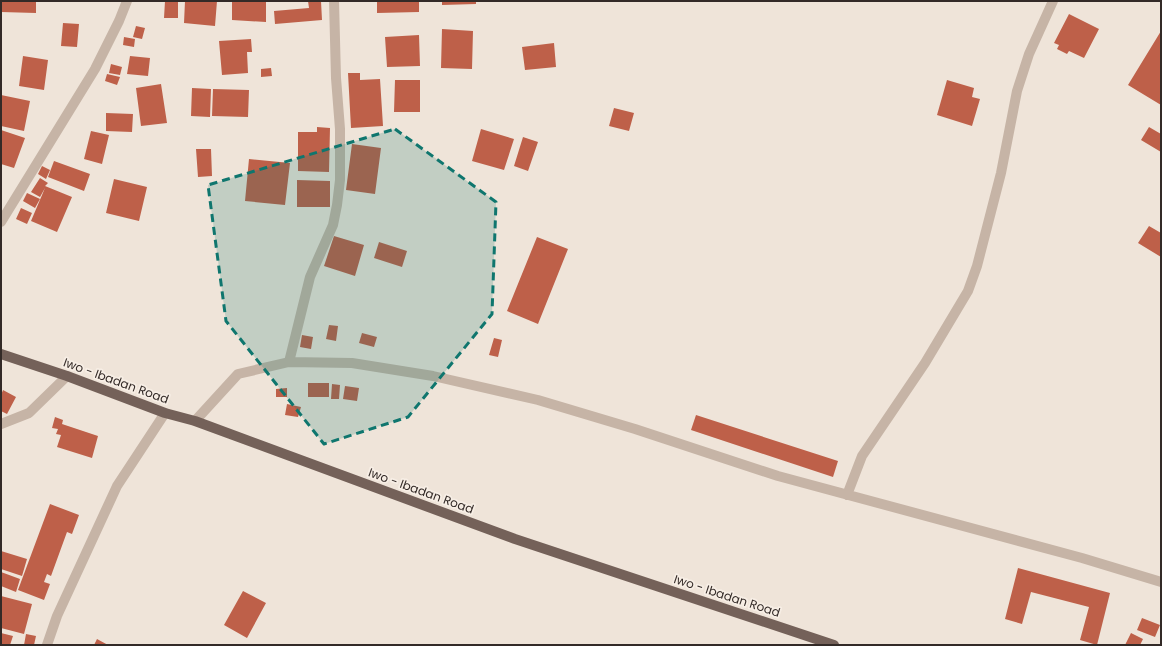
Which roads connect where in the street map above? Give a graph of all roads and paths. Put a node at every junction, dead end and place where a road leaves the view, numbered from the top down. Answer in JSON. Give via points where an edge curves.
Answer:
{"nodes":[{"id":1,"x":127,"y":1,"type":"edge"},
{"id":2,"x":334,"y":1,"type":"edge"},
{"id":3,"x":1053,"y":1,"type":"edge"},
{"id":4,"x":1,"y":222,"type":"edge"},
{"id":5,"x":1,"y":354,"type":"edge"},
{"id":6,"x":289,"y":362,"type":"junction"},
{"id":7,"x":67,"y":376,"type":"junction"},
{"id":8,"x":165,"y":413,"type":"junction"},
{"id":9,"x":195,"y":421,"type":"junction"},
{"id":10,"x":1,"y":424,"type":"edge"},
{"id":11,"x":847,"y":495,"type":"junction"},
{"id":12,"x":1161,"y":582,"type":"edge"},
{"id":13,"x":46,"y":645,"type":"edge"},
{"id":14,"x":834,"y":645,"type":"edge"}],
"edges":[{"from":1,"to":4,"type":"street","via":[[94,69]]},
{"from":2,"to":6,"type":"street","via":[[340,129],[338,205],[333,225],[310,277]]},
{"from":3,"to":11,"type":"street","via":[[1029,54],[1017,90],[1001,172],[968,291],[862,456]]},
{"from":5,"to":7,"type":"main road","name":"Iwo - Ibadan Road"},
{"from":6,"to":9,"type":"street","via":[[238,374]]},
{"from":6,"to":11,"type":"street","via":[[359,364],[433,376],[531,399]]},
{"from":7,"to":8,"type":"main road","name":"Iwo - Ibadan Road"},
{"from":7,"to":10,"type":"street","via":[[29,413]]},
{"from":8,"to":9,"type":"main road","name":"Iwo - Ibadan Road"},
{"from":8,"to":13,"type":"street","via":[[117,486]]},
{"from":9,"to":14,"type":"main road","name":"Iwo - Ibadan Road","via":[[515,539]]},
{"from":11,"to":12,"type":"street","via":[[1082,558]]}]}
